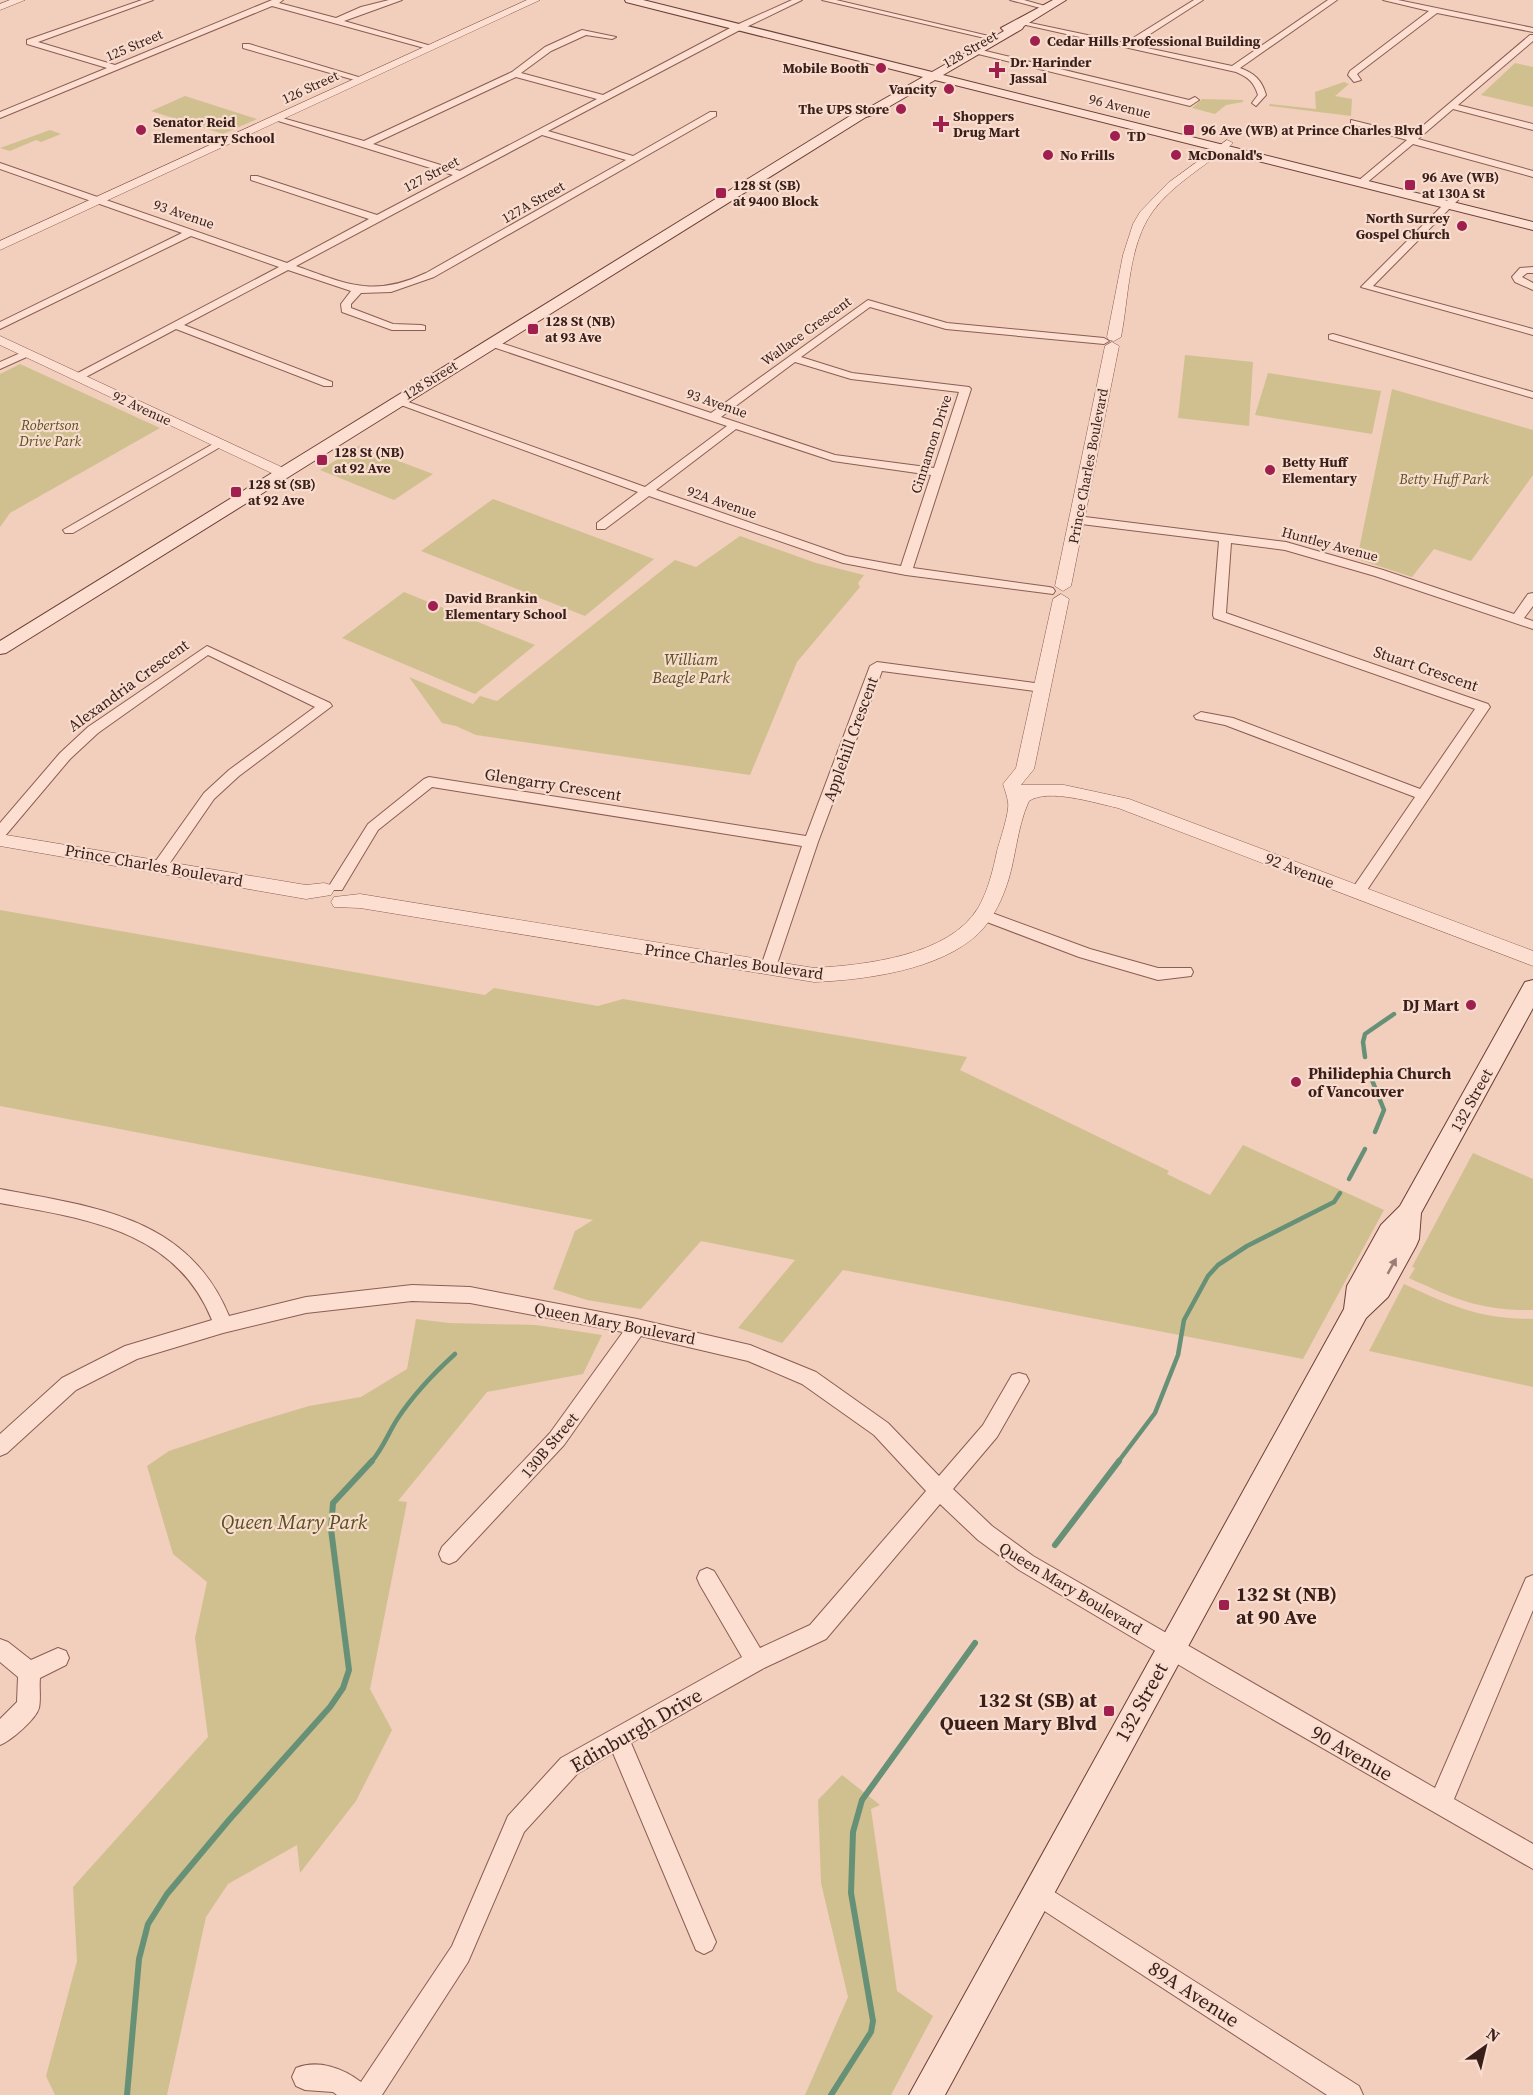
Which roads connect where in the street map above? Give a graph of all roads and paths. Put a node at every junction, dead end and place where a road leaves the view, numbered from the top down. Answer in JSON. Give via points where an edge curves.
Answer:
{"nodes":[{"id":1,"x":20,"y":0,"type":"edge"},
{"id":2,"x":149,"y":0,"type":"edge"},
{"id":3,"x":398,"y":0,"type":"edge"},
{"id":4,"x":535,"y":0,"type":"edge"},
{"id":5,"x":630,"y":0,"type":"edge"},
{"id":6,"x":650,"y":0,"type":"edge"},
{"id":7,"x":798,"y":0,"type":"edge"},
{"id":8,"x":826,"y":0,"type":"edge"},
{"id":9,"x":1014,"y":0,"type":"edge"},
{"id":10,"x":1061,"y":0,"type":"edge"},
{"id":11,"x":1199,"y":0,"type":"edge"},
{"id":12,"x":1333,"y":0,"type":"edge"},
{"id":13,"x":1387,"y":0,"type":"edge"},
{"id":14,"x":275,"y":2,"type":"edge"},
{"id":15,"x":0,"y":7,"type":"edge"},
{"id":16,"x":1048,"y":8,"type":"junction"},
{"id":17,"x":1435,"y":10,"type":"junction"},
{"id":18,"x":336,"y":21,"type":"junction"},
{"id":19,"x":1020,"y":23,"type":"junction"},
{"id":20,"x":744,"y":25,"type":"junction"},
{"id":21,"x":1533,"y":30,"type":"edge"},
{"id":22,"x":612,"y":37,"type":"dead end"},
{"id":23,"x":1533,"y":37,"type":"edge"},
{"id":24,"x":989,"y":38,"type":"junction"},
{"id":25,"x":1129,"y":44,"type":"junction"},
{"id":26,"x":246,"y":46,"type":"dead end"},
{"id":27,"x":431,"y":47,"type":"junction"},
{"id":28,"x":977,"y":51,"type":"junction"},
{"id":29,"x":114,"y":67,"type":"junction"},
{"id":30,"x":1233,"y":69,"type":"junction"},
{"id":31,"x":934,"y":72,"type":"junction"},
{"id":32,"x":515,"y":74,"type":"junction"},
{"id":33,"x":361,"y":80,"type":"junction"},
{"id":34,"x":1357,"y":80,"type":"dead end"},
{"id":35,"x":604,"y":98,"type":"junction"},
{"id":36,"x":1195,"y":100,"type":"dead end"},
{"id":37,"x":1256,"y":103,"type":"dead end"},
{"id":38,"x":1056,"y":105,"type":"junction"},
{"id":39,"x":1452,"y":106,"type":"junction"},
{"id":40,"x":1083,"y":107,"type":"junction"},
{"id":41,"x":713,"y":114,"type":"dead end"},
{"id":42,"x":0,"y":115,"type":"edge"},
{"id":43,"x":1096,"y":115,"type":"junction"},
{"id":44,"x":1117,"y":115,"type":"junction"},
{"id":45,"x":278,"y":118,"type":"junction"},
{"id":46,"x":1354,"y":122,"type":"dead end"},
{"id":47,"x":1533,"y":127,"type":"edge"},
{"id":48,"x":541,"y":132,"type":"junction"},
{"id":49,"x":1412,"y":139,"type":"junction"},
{"id":50,"x":366,"y":144,"type":"junction"},
{"id":51,"x":1225,"y":145,"type":"junction"},
{"id":52,"x":634,"y":159,"type":"junction"},
{"id":53,"x":0,"y":166,"type":"edge"},
{"id":54,"x":461,"y":174,"type":"junction"},
{"id":55,"x":1533,"y":174,"type":"edge"},
{"id":56,"x":254,"y":178,"type":"dead end"},
{"id":57,"x":1364,"y":180,"type":"junction"},
{"id":58,"x":100,"y":201,"type":"junction"},
{"id":59,"x":1451,"y":202,"type":"junction"},
{"id":60,"x":376,"y":218,"type":"junction"},
{"id":61,"x":1533,"y":219,"type":"edge"},
{"id":62,"x":1533,"y":226,"type":"edge"},
{"id":63,"x":191,"y":232,"type":"junction"},
{"id":64,"x":0,"y":246,"type":"edge"},
{"id":65,"x":288,"y":266,"type":"junction"},
{"id":66,"x":1533,"y":270,"type":"edge"},
{"id":67,"x":1533,"y":287,"type":"edge"},
{"id":68,"x":358,"y":290,"type":"junction"},
{"id":69,"x":175,"y":325,"type":"junction"},
{"id":70,"x":0,"y":326,"type":"edge"},
{"id":71,"x":421,"y":328,"type":"dead end"},
{"id":72,"x":1531,"y":329,"type":"edge"},
{"id":73,"x":1333,"y":337,"type":"dead end"},
{"id":74,"x":0,"y":340,"type":"edge"},
{"id":75,"x":1110,"y":341,"type":"junction"},
{"id":76,"x":491,"y":343,"type":"junction"},
{"id":77,"x":27,"y":353,"type":"junction"},
{"id":78,"x":793,"y":358,"type":"junction"},
{"id":79,"x":0,"y":366,"type":"edge"},
{"id":80,"x":78,"y":377,"type":"junction"},
{"id":81,"x":328,"y":384,"type":"dead end"},
{"id":82,"x":1533,"y":395,"type":"edge"},
{"id":83,"x":396,"y":401,"type":"junction"},
{"id":84,"x":713,"y":417,"type":"junction"},
{"id":85,"x":735,"y":425,"type":"junction"},
{"id":86,"x":218,"y":444,"type":"junction"},
{"id":87,"x":938,"y":472,"type":"junction"},
{"id":88,"x":285,"y":474,"type":"junction"},
{"id":89,"x":646,"y":491,"type":"junction"},
{"id":90,"x":1077,"y":520,"type":"junction"},
{"id":91,"x":601,"y":526,"type":"dead end"},
{"id":92,"x":69,"y":530,"type":"dead end"},
{"id":93,"x":1225,"y":539,"type":"junction"},
{"id":94,"x":906,"y":571,"type":"junction"},
{"id":95,"x":1058,"y":592,"type":"junction"},
{"id":96,"x":1533,"y":597,"type":"edge"},
{"id":97,"x":1517,"y":619,"type":"junction"},
{"id":98,"x":1533,"y":625,"type":"edge"},
{"id":99,"x":0,"y":649,"type":"edge"},
{"id":100,"x":1042,"y":688,"type":"junction"},
{"id":101,"x":1201,"y":716,"type":"dead end"},
{"id":102,"x":1026,"y":785,"type":"junction"},
{"id":103,"x":1423,"y":795,"type":"junction"},
{"id":104,"x":0,"y":834,"type":"edge"},
{"id":105,"x":0,"y":840,"type":"edge"},
{"id":106,"x":811,"y":843,"type":"junction"},
{"id":107,"x":160,"y":866,"type":"junction"},
{"id":108,"x":1358,"y":892,"type":"junction"},
{"id":109,"x":334,"y":895,"type":"junction"},
{"id":110,"x":984,"y":915,"type":"junction"},
{"id":111,"x":1533,"y":959,"type":"edge"},
{"id":112,"x":768,"y":969,"type":"junction"},
{"id":113,"x":1185,"y":972,"type":"dead end"},
{"id":114,"x":1533,"y":988,"type":"edge"},
{"id":115,"x":0,"y":1196,"type":"edge"},
{"id":116,"x":223,"y":1324,"type":"junction"},
{"id":117,"x":638,"y":1327,"type":"junction"},
{"id":118,"x":1019,"y":1381,"type":"dead end"},
{"id":119,"x":0,"y":1447,"type":"edge"},
{"id":120,"x":939,"y":1490,"type":"junction"},
{"id":121,"x":449,"y":1554,"type":"dead end"},
{"id":122,"x":707,"y":1578,"type":"dead end"},
{"id":123,"x":1533,"y":1585,"type":"edge"},
{"id":124,"x":0,"y":1649,"type":"edge"},
{"id":125,"x":1171,"y":1649,"type":"junction"},
{"id":126,"x":58,"y":1659,"type":"dead end"},
{"id":127,"x":756,"y":1661,"type":"junction"},
{"id":128,"x":29,"y":1672,"type":"junction"},
{"id":129,"x":0,"y":1734,"type":"edge"},
{"id":130,"x":618,"y":1738,"type":"junction"},
{"id":131,"x":1440,"y":1804,"type":"junction"},
{"id":132,"x":1533,"y":1857,"type":"edge"},
{"id":133,"x":1037,"y":1893,"type":"junction"},
{"id":134,"x":704,"y":1942,"type":"dead end"},
{"id":135,"x":305,"y":2077,"type":"dead end"},
{"id":136,"x":357,"y":2095,"type":"edge"},
{"id":137,"x":367,"y":2095,"type":"edge"},
{"id":138,"x":926,"y":2095,"type":"edge"},
{"id":139,"x":1350,"y":2095,"type":"edge"}],
"edges":[{"from":1,"to":15,"type":"street"},
{"from":2,"to":29,"type":"street","via":[[30,42]]},
{"from":3,"to":18,"type":"street"},
{"from":4,"to":27,"type":"street","name":"126 Street"},
{"from":5,"to":20,"type":"main road","name":"96 Avenue"},
{"from":6,"to":20,"type":"main road","name":"96 Avenue"},
{"from":7,"to":20,"type":"street","name":"127 Street"},
{"from":8,"to":24,"type":"street"},
{"from":9,"to":16,"type":"street"},
{"from":10,"to":16,"type":"main road","name":"128 Street"},
{"from":11,"to":25,"type":"street"},
{"from":12,"to":30,"type":"street"},
{"from":13,"to":17,"type":"street"},
{"from":14,"to":18,"type":"street"},
{"from":14,"to":29,"type":"street","name":"125 Street"},
{"from":16,"to":19,"type":"main road","name":"128 Street"},
{"from":17,"to":21,"type":"street"},
{"from":17,"to":34,"type":"street","via":[[1353,73]]},
{"from":18,"to":27,"type":"street"},
{"from":19,"to":24,"type":"main road","name":"128 Street"},
{"from":19,"to":25,"type":"street"},
{"from":19,"to":28,"type":"main road","name":"128 Street"},
{"from":20,"to":31,"type":"main road","name":"96 Avenue"},
{"from":20,"to":35,"type":"street","name":"127 Street"},
{"from":22,"to":32,"type":"street","via":[[585,32],[548,49]]},
{"from":23,"to":39,"type":"street"},
{"from":24,"to":31,"type":"main road","name":"128 Street"},
{"from":25,"to":30,"type":"street"},
{"from":26,"to":33,"type":"street"},
{"from":27,"to":33,"type":"street","name":"126 Street"},
{"from":28,"to":31,"type":"main road","name":"128 Street"},
{"from":28,"to":36,"type":"street","via":[[1190,103]]},
{"from":29,"to":42,"type":"street","name":"125 Street"},
{"from":30,"to":37,"type":"street","via":[[1257,80],[1262,95]]},
{"from":31,"to":38,"type":"main road","name":"96 Avenue"},
{"from":31,"to":40,"type":"main road","name":"96 Avenue"},
{"from":31,"to":76,"type":"main road","name":"128 Street"},
{"from":32,"to":35,"type":"street"},
{"from":32,"to":50,"type":"street"},
{"from":33,"to":45,"type":"street","name":"126 Street"},
{"from":35,"to":48,"type":"street","name":"127 Street"},
{"from":38,"to":40,"type":"main road"},
{"from":38,"to":43,"type":"main road","name":"96 Avenue"},
{"from":39,"to":47,"type":"street"},
{"from":39,"to":49,"type":"street"},
{"from":40,"to":44,"type":"main road","name":"96 Avenue"},
{"from":41,"to":52,"type":"street","name":"127A Street"},
{"from":43,"to":44,"type":"main road"},
{"from":43,"to":51,"type":"main road","name":"96 Avenue"},
{"from":44,"to":51,"type":"main road","name":"96 Avenue"},
{"from":45,"to":50,"type":"street"},
{"from":45,"to":58,"type":"street","name":"126 Street"},
{"from":46,"to":49,"type":"street"},
{"from":48,"to":52,"type":"street"},
{"from":48,"to":54,"type":"street","name":"127 Street"},
{"from":49,"to":55,"type":"street"},
{"from":49,"to":57,"type":"street"},
{"from":50,"to":54,"type":"street"},
{"from":51,"to":57,"type":"main road","name":"96 Avenue"},
{"from":51,"to":75,"type":"street","name":"Prince Charles Boulevard","via":[[1146,212],[1135,233]]},
{"from":52,"to":68,"type":"street","name":"127A Street","via":[[420,281]]},
{"from":53,"to":58,"type":"street","name":"93 Avenue"},
{"from":54,"to":60,"type":"street","name":"127 Street"},
{"from":56,"to":60,"type":"street"},
{"from":57,"to":59,"type":"main road","name":"96 Avenue"},
{"from":58,"to":63,"type":"street","name":"93 Avenue"},
{"from":58,"to":64,"type":"street","name":"126 Street"},
{"from":59,"to":61,"type":"main road","name":"96 Avenue"},
{"from":59,"to":62,"type":"main road","name":"96 Avenue"},
{"from":59,"to":72,"type":"street","via":[[1366,287]]},
{"from":60,"to":65,"type":"street","name":"127 Street"},
{"from":63,"to":65,"type":"street","name":"93 Avenue"},
{"from":63,"to":70,"type":"street"},
{"from":65,"to":68,"type":"street","name":"93 Avenue"},
{"from":65,"to":69,"type":"street","name":"127 Street"},
{"from":66,"to":67,"type":"street","via":[[1524,270],[1516,277]]},
{"from":68,"to":71,"type":"street","via":[[346,304],[346,310],[392,327]]},
{"from":69,"to":80,"type":"street","name":"127 Street"},
{"from":69,"to":81,"type":"street"},
{"from":73,"to":82,"type":"street"},
{"from":74,"to":77,"type":"street","name":"92 Avenue"},
{"from":75,"to":78,"type":"street","name":"Wallace Crescent","via":[[946,326],[868,303]]},
{"from":75,"to":90,"type":"street","name":"Prince Charles Boulevard"},
{"from":76,"to":83,"type":"main road","name":"128 Street"},
{"from":76,"to":84,"type":"street","name":"93 Avenue"},
{"from":77,"to":79,"type":"street"},
{"from":77,"to":80,"type":"street","name":"92 Avenue"},
{"from":78,"to":84,"type":"street","name":"Wallace Crescent"},
{"from":78,"to":87,"type":"street","name":"Cinnamon Drive","via":[[851,376],[964,389]]},
{"from":80,"to":86,"type":"street","name":"92 Avenue"},
{"from":83,"to":88,"type":"main road","name":"128 Street"},
{"from":83,"to":89,"type":"street","name":"92A Avenue"},
{"from":84,"to":85,"type":"street","name":"93 Avenue"},
{"from":85,"to":87,"type":"street","name":"93 Avenue","via":[[833,458]]},
{"from":85,"to":89,"type":"street"},
{"from":86,"to":88,"type":"street","name":"92 Avenue"},
{"from":86,"to":92,"type":"street"},
{"from":87,"to":94,"type":"street","name":"Cinnamon Drive"},
{"from":88,"to":99,"type":"main road","name":"128 Street"},
{"from":89,"to":91,"type":"street"},
{"from":89,"to":94,"type":"street","name":"92A Avenue","via":[[832,556]]},
{"from":90,"to":93,"type":"street","name":"Huntley Avenue"},
{"from":90,"to":95,"type":"street","name":"Prince Charles Boulevard"},
{"from":93,"to":97,"type":"street","name":"Huntley Avenue","via":[[1286,546],[1338,560]]},
{"from":93,"to":103,"type":"street","name":"Stuart Crescent","via":[[1219,615],[1483,707]]},
{"from":94,"to":95,"type":"street","name":"92A Avenue"},
{"from":95,"to":100,"type":"street","name":"Prince Charles Boulevard"},
{"from":96,"to":97,"type":"street"},
{"from":97,"to":98,"type":"street","name":"Huntley Avenue"},
{"from":100,"to":102,"type":"street","name":"Prince Charles Boulevard"},
{"from":100,"to":106,"type":"street","name":"Applehill Crescent","via":[[877,666]]},
{"from":101,"to":103,"type":"street","via":[[1228,721]]},
{"from":102,"to":108,"type":"street","name":"92 Avenue","via":[[1098,796],[1151,812]]},
{"from":102,"to":110,"type":"street","name":"Prince Charles Boulevard"},
{"from":103,"to":108,"type":"street","name":"Stuart Crescent"},
{"from":104,"to":107,"type":"street","name":"Alexandria Crescent","via":[[65,756],[93,730],[207,650],[325,706],[209,796]]},
{"from":105,"to":107,"type":"street","name":"Prince Charles Boulevard"},
{"from":106,"to":109,"type":"street","name":"Glengarry Crescent","via":[[429,782],[373,827]]},
{"from":106,"to":112,"type":"street","name":"Applehill Crescent"},
{"from":107,"to":109,"type":"street","name":"Prince Charles Boulevard"},
{"from":108,"to":111,"type":"street","name":"92 Avenue"},
{"from":109,"to":112,"type":"street","name":"Prince Charles Boulevard"},
{"from":110,"to":112,"type":"street","name":"Prince Charles Boulevard","via":[[951,942],[899,964],[830,975]]},
{"from":110,"to":113,"type":"street","via":[[1085,953],[1158,974]]},
{"from":114,"to":125,"type":"main road","name":"132 Street","via":[[1409,1213],[1407,1239],[1379,1290],[1357,1310]]},
{"from":115,"to":116,"type":"street","via":[[84,1212],[139,1230],[174,1252],[210,1293]]},
{"from":116,"to":117,"type":"street","name":"Queen Mary Boulevard","via":[[306,1305],[412,1293],[470,1295]]},
{"from":116,"to":119,"type":"street","name":"Queen Mary Boulevard","via":[[132,1352],[69,1384]]},
{"from":117,"to":120,"type":"street","name":"Queen Mary Boulevard","via":[[750,1353],[809,1378],[881,1430]]},
{"from":117,"to":121,"type":"street","name":"130B Street","via":[[557,1440]]},
{"from":118,"to":120,"type":"street","name":"Edinburgh Drive","via":[[990,1431]]},
{"from":120,"to":125,"type":"street","name":"Queen Mary Boulevard","via":[[985,1533],[1026,1563]]},
{"from":120,"to":127,"type":"street","name":"Edinburgh Drive","via":[[818,1632]]},
{"from":122,"to":127,"type":"street"},
{"from":123,"to":131,"type":"street"},
{"from":124,"to":128,"type":"street"},
{"from":125,"to":131,"type":"street","name":"90 Avenue"},
{"from":125,"to":133,"type":"main road","name":"132 Street"},
{"from":126,"to":128,"type":"street"},
{"from":127,"to":130,"type":"street","name":"Edinburgh Drive"},
{"from":128,"to":129,"type":"street","via":[[28,1707]]},
{"from":130,"to":134,"type":"street"},
{"from":130,"to":137,"type":"street","name":"Edinburgh Drive","via":[[569,1766],[516,1824],[460,1954]]},
{"from":131,"to":132,"type":"street","name":"90 Avenue"},
{"from":133,"to":138,"type":"main road","name":"132 Street"},
{"from":133,"to":139,"type":"street","name":"89A Avenue"},
{"from":135,"to":136,"type":"street","via":[[338,2080]]}]}
